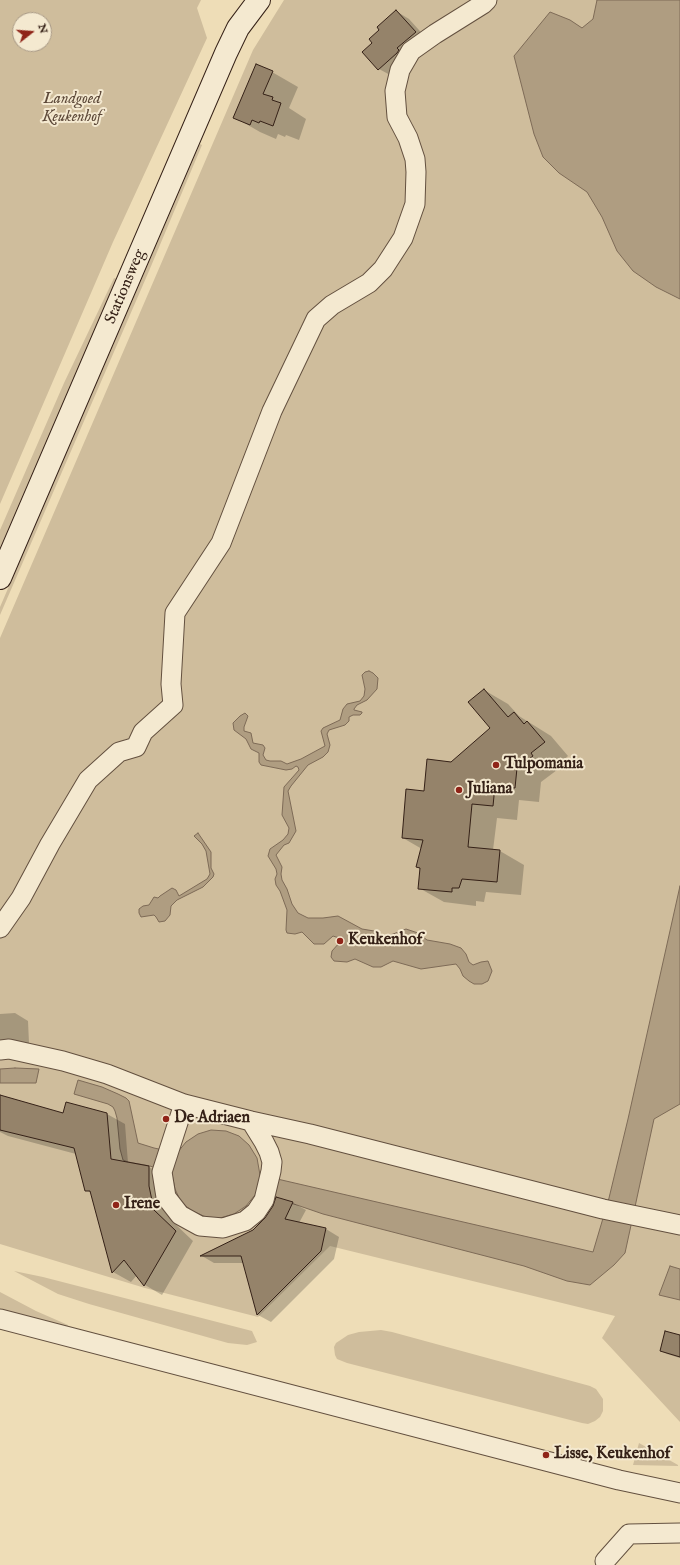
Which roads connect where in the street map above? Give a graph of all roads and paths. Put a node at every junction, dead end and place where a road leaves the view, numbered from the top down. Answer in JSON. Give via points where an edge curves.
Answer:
{"nodes":[{"id":1,"x":259,"y":0,"type":"edge"},
{"id":2,"x":486,"y":0,"type":"edge"},
{"id":3,"x":0,"y":578,"type":"edge"},
{"id":4,"x":0,"y":928,"type":"edge"},
{"id":5,"x":0,"y":1050,"type":"edge"},
{"id":6,"x":184,"y":1104,"type":"junction"},
{"id":7,"x":251,"y":1121,"type":"junction"},
{"id":8,"x":680,"y":1225,"type":"edge"},
{"id":9,"x":0,"y":1319,"type":"edge"},
{"id":10,"x":680,"y":1493,"type":"edge"},
{"id":11,"x":680,"y":1533,"type":"edge"},
{"id":12,"x":605,"y":1561,"type":"dead end"}],
"edges":[{"from":1,"to":3,"type":"main road","name":"Stationsweg","via":[[238,28],[226,53]]},
{"from":2,"to":4,"type":"street","via":[[411,51],[400,70],[395,91],[397,116],[408,138],[415,159],[416,172],[415,204],[403,238],[383,269],[368,283],[332,305],[316,320],[272,412],[221,543],[175,613],[171,684],[173,705],[143,732],[136,747],[119,752],[88,780],[21,898]]},
{"from":5,"to":6,"type":"street","via":[[64,1061],[108,1074]]},
{"from":6,"to":7,"type":"street"},
{"from":6,"to":7,"type":"street","via":[[162,1172],[166,1197],[180,1215],[200,1226],[223,1228],[245,1221],[256,1212],[264,1200],[272,1162]]},
{"from":7,"to":8,"type":"street"},
{"from":9,"to":10,"type":"street","via":[[619,1480]]},
{"from":11,"to":12,"type":"street","via":[[629,1534]]}]}
